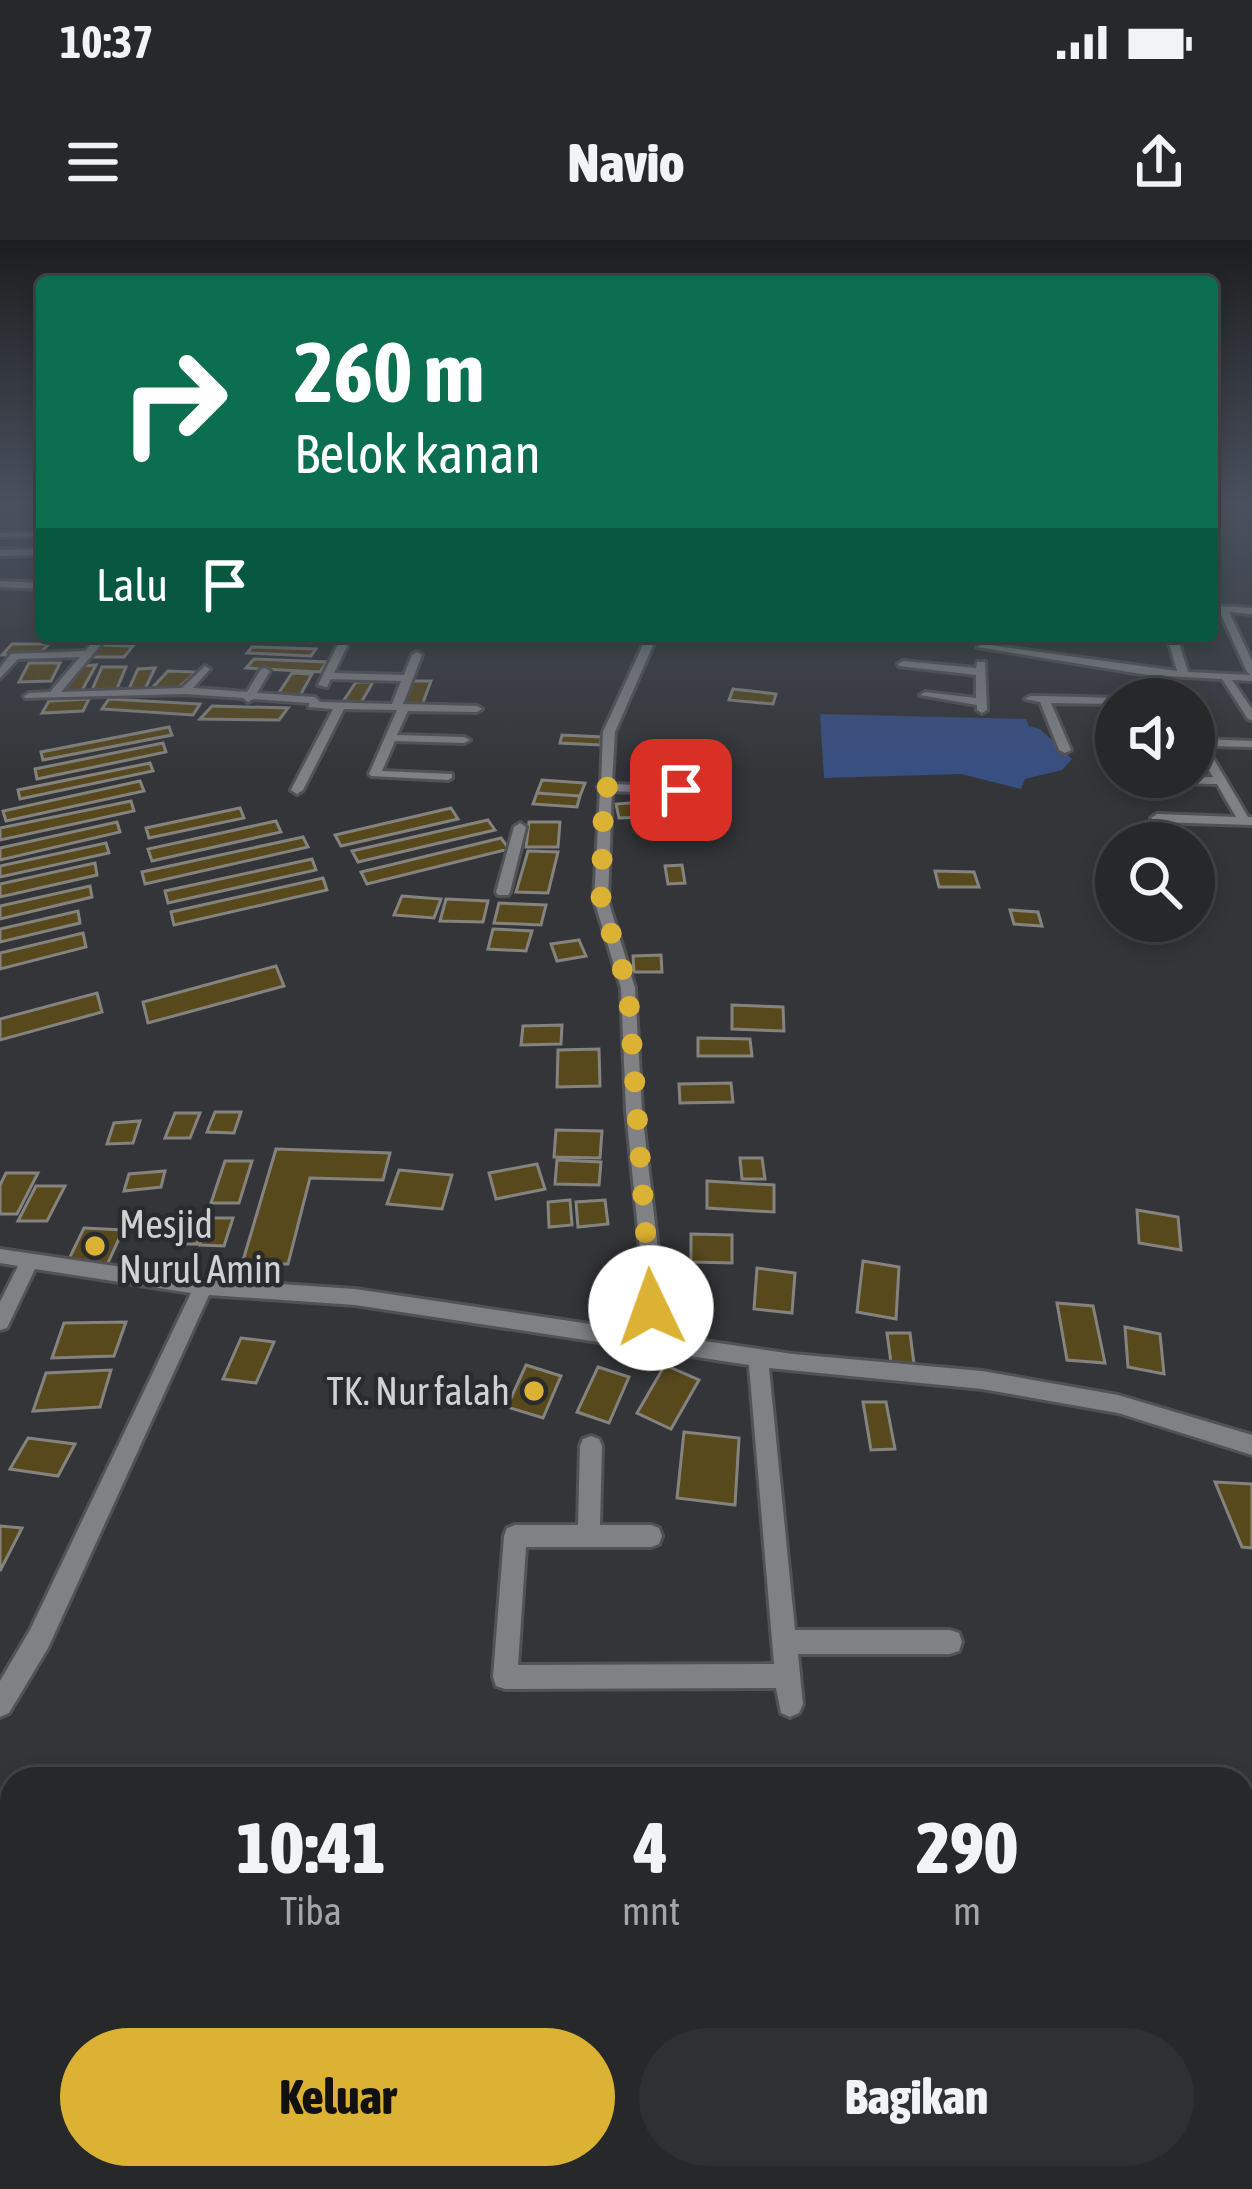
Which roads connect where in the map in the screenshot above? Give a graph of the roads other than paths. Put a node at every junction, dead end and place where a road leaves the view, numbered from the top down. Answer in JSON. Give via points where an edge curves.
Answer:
{"nodes":[{"id":1,"x":1218,"y":609,"type":"edge"},
{"id":2,"x":1218,"y":611,"type":"edge"},
{"id":3,"x":1252,"y":611,"type":"edge"},
{"id":4,"x":97,"y":642,"type":"edge"},
{"id":5,"x":344,"y":642,"type":"edge"},
{"id":6,"x":649,"y":642,"type":"edge"},
{"id":7,"x":983,"y":642,"type":"edge"},
{"id":8,"x":987,"y":642,"type":"edge"},
{"id":9,"x":1174,"y":642,"type":"edge"},
{"id":10,"x":84,"y":654,"type":"junction"},
{"id":11,"x":417,"y":655,"type":"dead end"},
{"id":12,"x":1046,"y":657,"type":"junction"},
{"id":13,"x":903,"y":664,"type":"dead end"},
{"id":14,"x":205,"y":669,"type":"dead end"},
{"id":15,"x":265,"y":671,"type":"dead end"},
{"id":16,"x":981,"y":672,"type":"junction"},
{"id":17,"x":1158,"y":673,"type":"junction"},
{"id":18,"x":0,"y":675,"type":"edge"},
{"id":19,"x":1252,"y":675,"type":"edge"},
{"id":20,"x":328,"y":676,"type":"junction"},
{"id":21,"x":1184,"y":676,"type":"junction"},
{"id":22,"x":1225,"y":677,"type":"junction"},
{"id":23,"x":408,"y":678,"type":"junction"},
{"id":24,"x":1161,"y":678,"type":"edge"},
{"id":25,"x":1045,"y":679,"type":"dead end"},
{"id":26,"x":184,"y":692,"type":"junction"},
{"id":27,"x":54,"y":694,"type":"junction"},
{"id":28,"x":925,"y":695,"type":"dead end"},
{"id":29,"x":29,"y":696,"type":"dead end"},
{"id":30,"x":248,"y":698,"type":"junction"},
{"id":31,"x":315,"y":700,"type":"junction"},
{"id":32,"x":1095,"y":701,"type":"edge"},
{"id":33,"x":340,"y":706,"type":"junction"},
{"id":34,"x":400,"y":707,"type":"junction"},
{"id":35,"x":477,"y":710,"type":"dead end"},
{"id":36,"x":1252,"y":717,"type":"edge"},
{"id":37,"x":390,"y":738,"type":"junction"},
{"id":38,"x":464,"y":740,"type":"dead end"},
{"id":39,"x":1215,"y":741,"type":"edge"},
{"id":40,"x":1252,"y":744,"type":"edge"},
{"id":41,"x":1065,"y":750,"type":"dead end"},
{"id":42,"x":1215,"y":771,"type":"edge"},
{"id":43,"x":448,"y":776,"type":"dead end"},
{"id":44,"x":1215,"y":781,"type":"edge"},
{"id":45,"x":1221,"y":781,"type":"junction"},
{"id":46,"x":604,"y":787,"type":"junction"},
{"id":47,"x":297,"y":790,"type":"dead end"},
{"id":48,"x":719,"y":792,"type":"dead end"},
{"id":49,"x":1157,"y":818,"type":"dead end"},
{"id":50,"x":1248,"y":820,"type":"edge"},
{"id":51,"x":520,"y":827,"type":"dead end"},
{"id":52,"x":503,"y":892,"type":"dead end"},
{"id":53,"x":0,"y":1256,"type":"edge"},
{"id":54,"x":30,"y":1261,"type":"junction"},
{"id":55,"x":202,"y":1287,"type":"junction"},
{"id":56,"x":0,"y":1322,"type":"edge"},
{"id":57,"x":647,"y":1339,"type":"junction"},
{"id":58,"x":758,"y":1358,"type":"junction"},
{"id":59,"x":1252,"y":1445,"type":"edge"},
{"id":60,"x":591,"y":1447,"type":"dead end"},
{"id":61,"x":589,"y":1536,"type":"junction"},
{"id":62,"x":651,"y":1536,"type":"dead end"},
{"id":63,"x":784,"y":1642,"type":"junction"},
{"id":64,"x":950,"y":1642,"type":"dead end"},
{"id":65,"x":788,"y":1676,"type":"junction"},
{"id":66,"x":790,"y":1703,"type":"dead end"},
{"id":67,"x":0,"y":1704,"type":"edge"}],
"edges":[{"from":1,"to":3,"type":"street"},
{"from":2,"to":19,"type":"street"},
{"from":4,"to":10,"type":"street"},
{"from":5,"to":20,"type":"street"},
{"from":6,"to":46,"type":"street","via":[[608,732]]},
{"from":7,"to":16,"type":"street"},
{"from":8,"to":12,"type":"street"},
{"from":9,"to":21,"type":"street"},
{"from":10,"to":18,"type":"street","via":[[15,656]]},
{"from":10,"to":27,"type":"street"},
{"from":11,"to":23,"type":"street"},
{"from":12,"to":17,"type":"street"},
{"from":12,"to":25,"type":"street"},
{"from":13,"to":16,"type":"street"},
{"from":14,"to":26,"type":"street"},
{"from":15,"to":30,"type":"street"},
{"from":16,"to":28,"type":"street","via":[[982,706]]},
{"from":17,"to":21,"type":"street"},
{"from":17,"to":24,"type":"street"},
{"from":19,"to":22,"type":"street"},
{"from":20,"to":23,"type":"street"},
{"from":20,"to":31,"type":"street"},
{"from":21,"to":22,"type":"street"},
{"from":22,"to":36,"type":"street"},
{"from":23,"to":34,"type":"street"},
{"from":26,"to":27,"type":"street"},
{"from":26,"to":30,"type":"street"},
{"from":27,"to":29,"type":"street"},
{"from":30,"to":31,"type":"street"},
{"from":31,"to":33,"type":"street"},
{"from":32,"to":41,"type":"street","via":[[1037,699]]},
{"from":33,"to":34,"type":"street"},
{"from":33,"to":47,"type":"street"},
{"from":34,"to":35,"type":"street"},
{"from":34,"to":37,"type":"street"},
{"from":37,"to":38,"type":"street"},
{"from":37,"to":43,"type":"street","via":[[374,774]]},
{"from":39,"to":40,"type":"street"},
{"from":42,"to":45,"type":"street"},
{"from":44,"to":45,"type":"street"},
{"from":45,"to":50,"type":"street"},
{"from":46,"to":48,"type":"street"},
{"from":46,"to":57,"type":"street","via":[[601,900],[628,988],[649,1250]]},
{"from":49,"to":50,"type":"street"},
{"from":51,"to":52,"type":"street"},
{"from":53,"to":54,"type":"street"},
{"from":54,"to":55,"type":"street"},
{"from":54,"to":56,"type":"street"},
{"from":55,"to":57,"type":"street","via":[[355,1297]]},
{"from":55,"to":67,"type":"street","via":[[39,1639]]},
{"from":57,"to":58,"type":"street"},
{"from":58,"to":59,"type":"street","via":[[1047,1390]]},
{"from":58,"to":63,"type":"street"},
{"from":60,"to":61,"type":"street"},
{"from":61,"to":62,"type":"street"},
{"from":61,"to":65,"type":"street","via":[[515,1536],[506,1677]]},
{"from":63,"to":64,"type":"street"},
{"from":63,"to":65,"type":"street"},
{"from":65,"to":66,"type":"street"}]}
